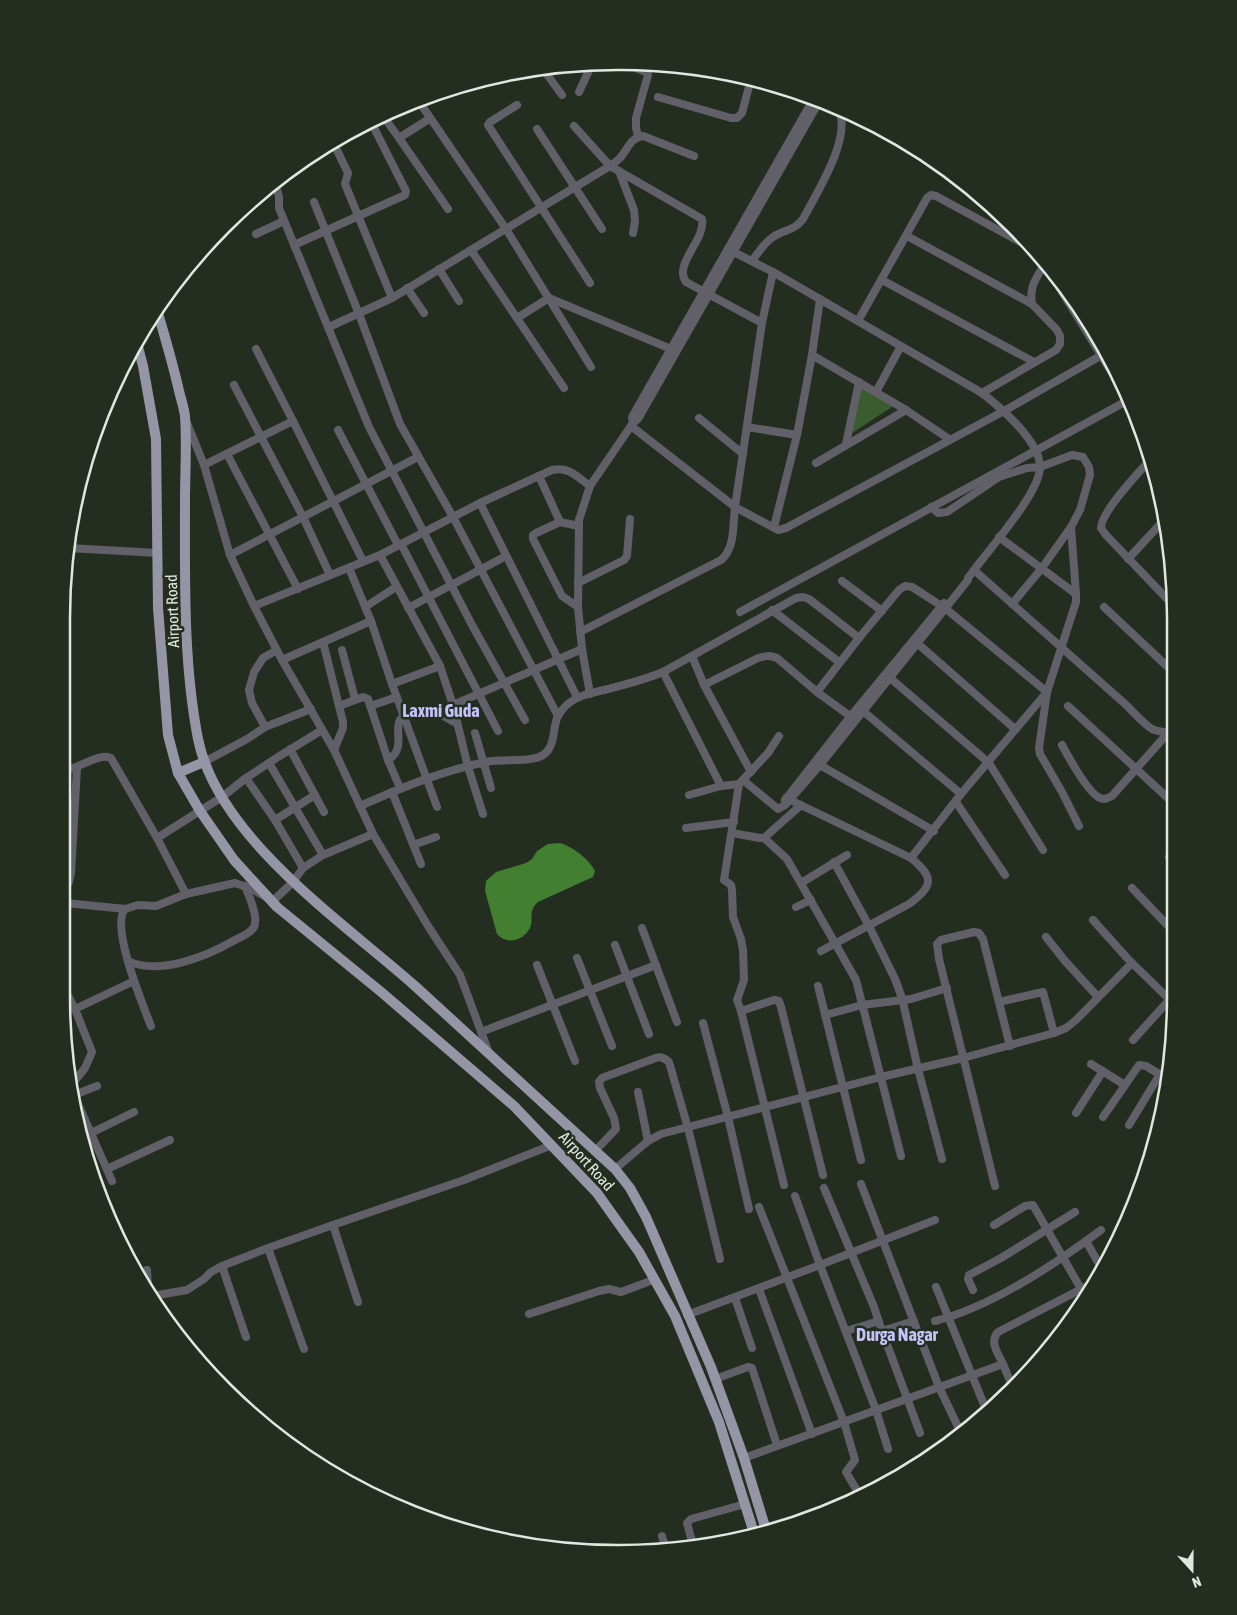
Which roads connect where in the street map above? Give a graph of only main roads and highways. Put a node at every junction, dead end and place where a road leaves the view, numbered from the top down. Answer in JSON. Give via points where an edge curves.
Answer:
{"nodes":[{"id":1,"x":160,"y":318,"type":"edge"},
{"id":2,"x":139,"y":352,"type":"edge"},
{"id":3,"x":204,"y":762,"type":"junction"},
{"id":4,"x":178,"y":773,"type":"junction"},
{"id":5,"x":744,"y":1458,"type":"junction"},
{"id":6,"x":732,"y":1462,"type":"junction"},
{"id":7,"x":764,"y":1525,"type":"edge"},
{"id":8,"x":752,"y":1528,"type":"edge"}],
"edges":[{"from":1,"to":3,"type":"main road","name":"Airport Road","via":[[185,416],[185,594],[190,686]]},
{"from":2,"to":4,"type":"main road","name":"Airport Road","via":[[156,439],[158,608],[168,735]]},
{"from":3,"to":4,"type":"main road"},
{"from":3,"to":5,"type":"main road","name":"Airport Road","via":[[222,797],[252,840],[293,882],[489,1053],[615,1169],[630,1188],[646,1217],[715,1379]]},
{"from":4,"to":6,"type":"main road","name":"Airport Road","via":[[234,860],[273,901],[514,1106],[597,1192],[639,1252],[675,1316]]},
{"from":5,"to":6,"type":"main road"},
{"from":5,"to":7,"type":"main road","name":"Airport Road"},
{"from":6,"to":8,"type":"main road","name":"Airport Road"}]}
